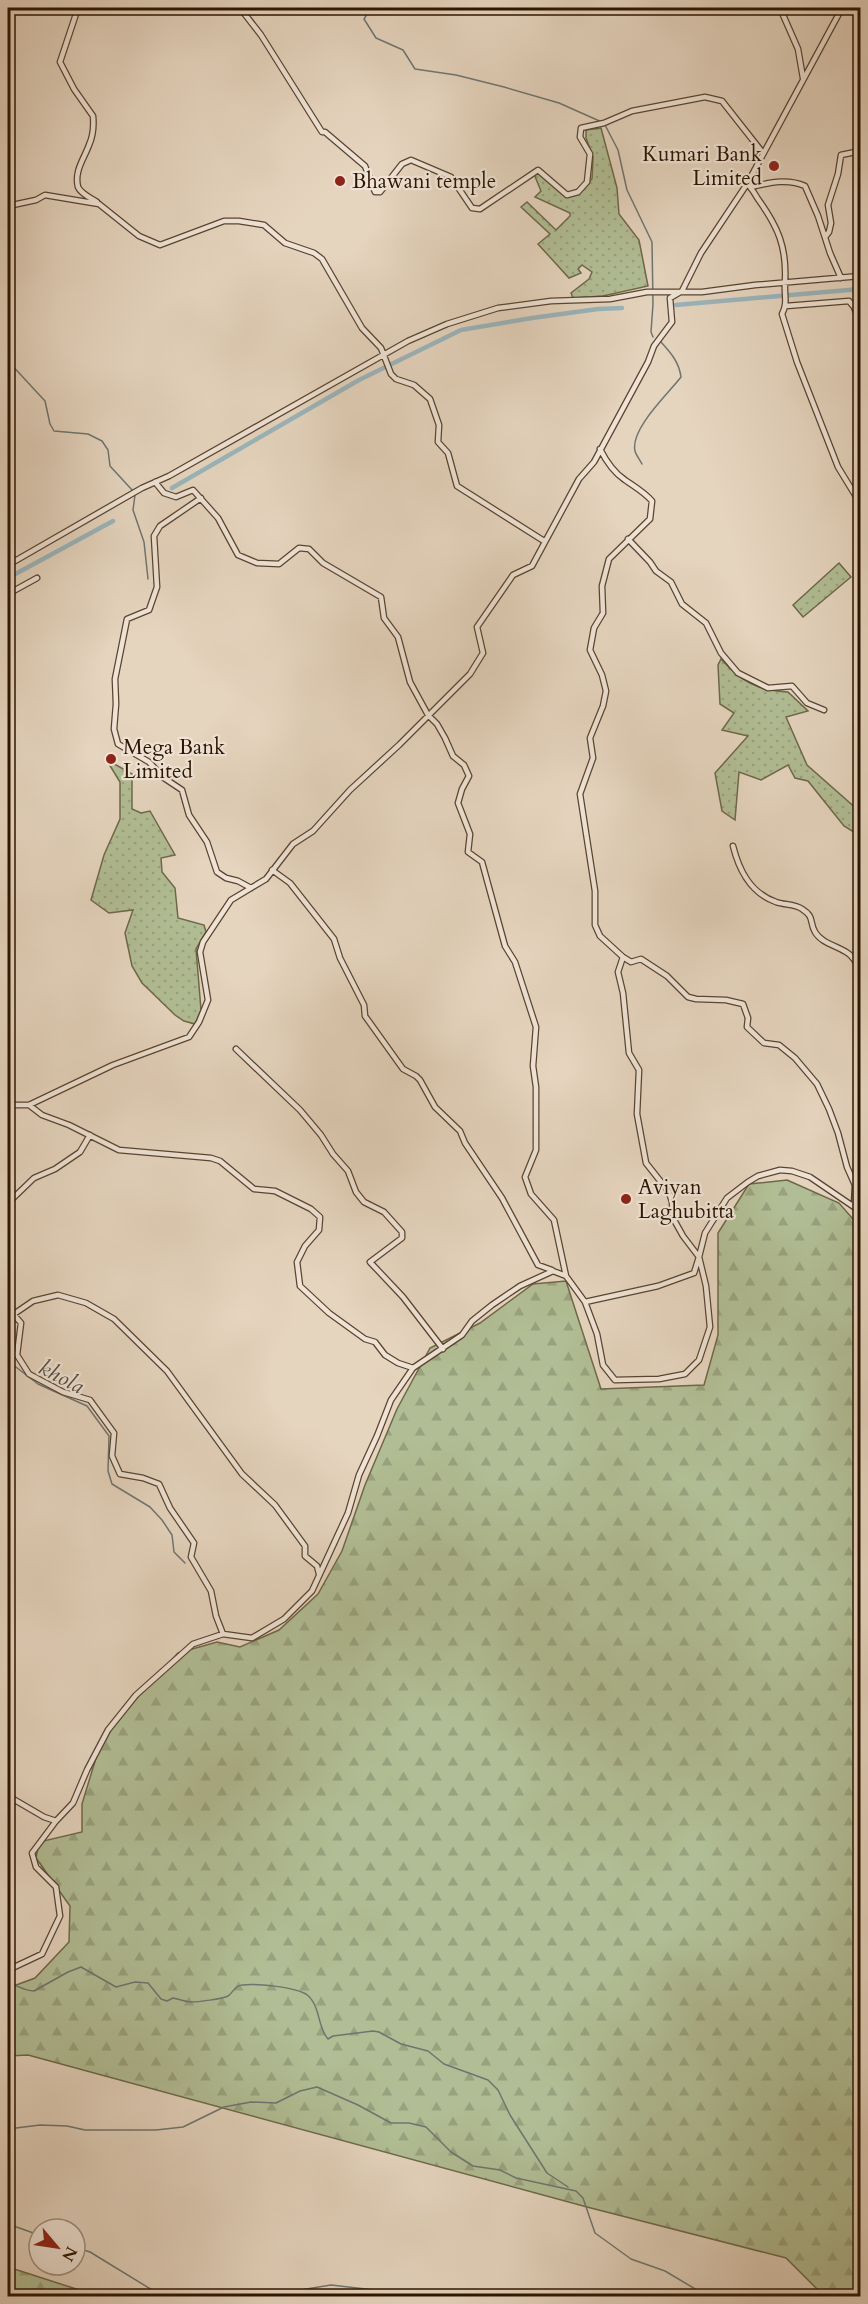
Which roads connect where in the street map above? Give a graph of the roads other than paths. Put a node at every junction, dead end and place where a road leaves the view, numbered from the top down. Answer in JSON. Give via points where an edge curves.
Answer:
{"nodes":[{"id":1,"x":78,"y":8,"type":"edge"},
{"id":2,"x":240,"y":8,"type":"edge"},
{"id":3,"x":780,"y":8,"type":"edge"},
{"id":4,"x":842,"y":8,"type":"edge"},
{"id":5,"x":804,"y":78,"type":"junction"},
{"id":6,"x":861,"y":151,"type":"edge"},
{"id":7,"x":763,"y":153,"type":"junction"},
{"id":8,"x":748,"y":185,"type":"junction"},
{"id":9,"x":99,"y":204,"type":"junction"},
{"id":10,"x":8,"y":206,"type":"edge"},
{"id":11,"x":825,"y":237,"type":"junction"},
{"id":12,"x":861,"y":276,"type":"edge"},
{"id":13,"x":842,"y":278,"type":"junction"},
{"id":14,"x":785,"y":282,"type":"junction"},
{"id":15,"x":682,"y":291,"type":"junction"},
{"id":16,"x":786,"y":306,"type":"junction"},
{"id":17,"x":861,"y":323,"type":"edge"},
{"id":18,"x":384,"y":356,"type":"junction"},
{"id":19,"x":600,"y":449,"type":"junction"},
{"id":20,"x":155,"y":482,"type":"junction"},
{"id":21,"x":201,"y":498,"type":"junction"},
{"id":22,"x":861,"y":504,"type":"edge"},
{"id":23,"x":628,"y":539,"type":"junction"},
{"id":24,"x":544,"y":541,"type":"junction"},
{"id":25,"x":8,"y":565,"type":"edge"},
{"id":26,"x":37,"y":578,"type":"dead end"},
{"id":27,"x":8,"y":594,"type":"edge"},
{"id":28,"x":824,"y":710,"type":"dead end"},
{"id":29,"x":428,"y":715,"type":"junction"},
{"id":30,"x":733,"y":846,"type":"dead end"},
{"id":31,"x":272,"y":870,"type":"junction"},
{"id":32,"x":251,"y":888,"type":"junction"},
{"id":33,"x":623,"y":957,"type":"junction"},
{"id":34,"x":861,"y":969,"type":"edge"},
{"id":35,"x":236,"y":1049,"type":"dead end"},
{"id":36,"x":8,"y":1105,"type":"edge"},
{"id":37,"x":29,"y":1105,"type":"junction"},
{"id":38,"x":90,"y":1135,"type":"junction"},
{"id":39,"x":8,"y":1203,"type":"edge"},
{"id":40,"x":854,"y":1205,"type":"junction"},
{"id":41,"x":861,"y":1211,"type":"edge"},
{"id":42,"x":699,"y":1257,"type":"junction"},
{"id":43,"x":553,"y":1270,"type":"junction"},
{"id":44,"x":566,"y":1276,"type":"junction"},
{"id":45,"x":585,"y":1302,"type":"junction"},
{"id":46,"x":8,"y":1308,"type":"edge"},
{"id":47,"x":14,"y":1314,"type":"junction"},
{"id":48,"x":443,"y":1349,"type":"junction"},
{"id":49,"x":413,"y":1368,"type":"junction"},
{"id":50,"x":320,"y":1577,"type":"junction"},
{"id":51,"x":223,"y":1634,"type":"junction"},
{"id":52,"x":8,"y":1796,"type":"edge"},
{"id":53,"x":56,"y":1821,"type":"junction"},
{"id":54,"x":8,"y":1970,"type":"edge"}],
"edges":[{"from":1,"to":9,"type":"street","via":[[60,62],[93,116],[90,145],[80,164],[78,187]]},
{"from":2,"to":7,"type":"street","via":[[322,132],[365,166],[375,192],[380,192],[402,164],[411,160],[451,177],[472,208],[480,209],[538,170],[567,195],[578,192],[587,182],[590,154],[580,137],[581,128],[632,111],[705,97],[722,101]]},
{"from":3,"to":5,"type":"street","via":[[798,49]]},
{"from":4,"to":5,"type":"street"},
{"from":5,"to":7,"type":"street"},
{"from":6,"to":11,"type":"street","via":[[841,155],[828,205],[831,222]]},
{"from":7,"to":8,"type":"street"},
{"from":8,"to":11,"type":"street","via":[[790,182],[805,186]]},
{"from":8,"to":14,"type":"street","via":[[779,232]]},
{"from":8,"to":15,"type":"street","via":[[701,253]]},
{"from":9,"to":10,"type":"street","via":[[45,195]]},
{"from":9,"to":18,"type":"street","via":[[139,236],[160,245],[224,221],[264,225],[285,243],[322,259],[362,328]]},
{"from":11,"to":13,"type":"street"},
{"from":12,"to":13,"type":"street"},
{"from":13,"to":14,"type":"street"},
{"from":14,"to":15,"type":"street"},
{"from":14,"to":16,"type":"street"},
{"from":15,"to":18,"type":"street","via":[[498,308],[447,324]]},
{"from":15,"to":19,"type":"street","via":[[670,298],[672,322],[654,346]]},
{"from":16,"to":17,"type":"street","via":[[849,301]]},
{"from":16,"to":22,"type":"street","via":[[782,314],[797,362],[838,467]]},
{"from":18,"to":20,"type":"street"},
{"from":18,"to":24,"type":"street","via":[[396,379],[414,385],[430,399],[439,425],[438,442],[448,453],[458,486]]},
{"from":19,"to":23,"type":"street","via":[[608,465],[652,501],[650,519]]},
{"from":19,"to":24,"type":"street"},
{"from":20,"to":21,"type":"street","via":[[164,493],[176,497],[193,490]]},
{"from":20,"to":25,"type":"street"},
{"from":21,"to":29,"type":"street","via":[[218,518],[238,555],[257,563],[279,564],[299,548],[309,549],[323,563],[381,597],[384,618],[398,637],[410,682]]},
{"from":21,"to":32,"type":"street","via":[[160,526],[154,536],[157,587],[149,610],[127,619],[115,679],[114,729],[118,744],[149,762],[182,790],[189,815],[207,842],[217,872]]},
{"from":23,"to":28,"type":"street","via":[[671,582],[682,604],[706,623],[738,674],[768,688],[792,686],[807,703]]},
{"from":23,"to":33,"type":"street","via":[[609,559],[602,586],[603,613],[594,628],[590,650],[606,691],[590,738],[593,758],[579,794],[595,891],[595,925],[600,936]]},
{"from":24,"to":29,"type":"street","via":[[532,566],[513,575],[477,627],[483,653],[470,675]]},
{"from":26,"to":27,"type":"street"},
{"from":29,"to":31,"type":"street","via":[[313,831],[293,844]]},
{"from":29,"to":44,"type":"street","via":[[469,776],[458,803],[470,834],[468,852],[482,862],[505,946],[536,1027],[536,1150],[525,1177],[531,1194],[554,1220]]},
{"from":30,"to":34,"type":"street","via":[[746,881],[775,902],[800,907],[812,917],[815,932],[850,955]]},
{"from":31,"to":32,"type":"street"},
{"from":31,"to":43,"type":"street","via":[[290,883],[334,939],[366,1016],[403,1068],[420,1080],[435,1107],[460,1131],[538,1265]]},
{"from":32,"to":37,"type":"street","via":[[231,900],[203,942],[200,952],[208,999],[189,1037],[113,1065]]},
{"from":33,"to":40,"type":"street","via":[[630,962],[641,959],[667,976],[688,997],[743,1004],[747,1027],[764,1043],[779,1045],[795,1058],[816,1084],[829,1109],[855,1185]]},
{"from":33,"to":42,"type":"street","via":[[618,972],[629,1053],[639,1070],[637,1114],[646,1163],[669,1192],[673,1218]]},
{"from":35,"to":48,"type":"street","via":[[321,1135],[348,1171],[364,1202],[384,1212],[402,1232],[402,1238],[370,1262]]},
{"from":36,"to":37,"type":"street"},
{"from":37,"to":38,"type":"street","via":[[42,1115]]},
{"from":38,"to":39,"type":"street","via":[[80,1152],[34,1178]]},
{"from":38,"to":49,"type":"street","via":[[119,1150],[212,1158],[254,1189],[275,1191],[311,1209],[321,1222],[297,1262],[300,1286],[329,1313],[365,1339],[375,1341],[385,1355]]},
{"from":40,"to":41,"type":"street"},
{"from":40,"to":42,"type":"street","via":[[810,1177],[792,1171],[758,1176],[727,1198],[705,1233]]},
{"from":42,"to":45,"type":"street","via":[[694,1273],[678,1280]]},
{"from":42,"to":45,"type":"street","via":[[710,1327],[699,1360],[685,1374],[615,1380],[603,1365]]},
{"from":43,"to":44,"type":"street"},
{"from":43,"to":48,"type":"street","via":[[492,1305]]},
{"from":44,"to":45,"type":"street"},
{"from":46,"to":47,"type":"street"},
{"from":47,"to":50,"type":"street","via":[[33,1301],[58,1295],[86,1303],[114,1319],[167,1371],[242,1474],[275,1505],[305,1546],[305,1556],[317,1566]]},
{"from":47,"to":51,"type":"street","via":[[21,1323],[17,1356],[29,1374],[63,1392],[90,1400],[114,1433],[112,1456],[120,1474],[159,1484],[194,1543],[191,1557],[211,1591]]},
{"from":48,"to":49,"type":"street"},
{"from":49,"to":50,"type":"street","via":[[391,1400]]},
{"from":50,"to":51,"type":"street","via":[[312,1591],[284,1619],[252,1638]]},
{"from":51,"to":53,"type":"street","via":[[193,1644],[136,1695],[108,1730],[73,1803]]},
{"from":52,"to":53,"type":"street"},
{"from":53,"to":54,"type":"street","via":[[32,1853],[36,1867],[56,1887],[60,1916],[42,1954]]}]}
